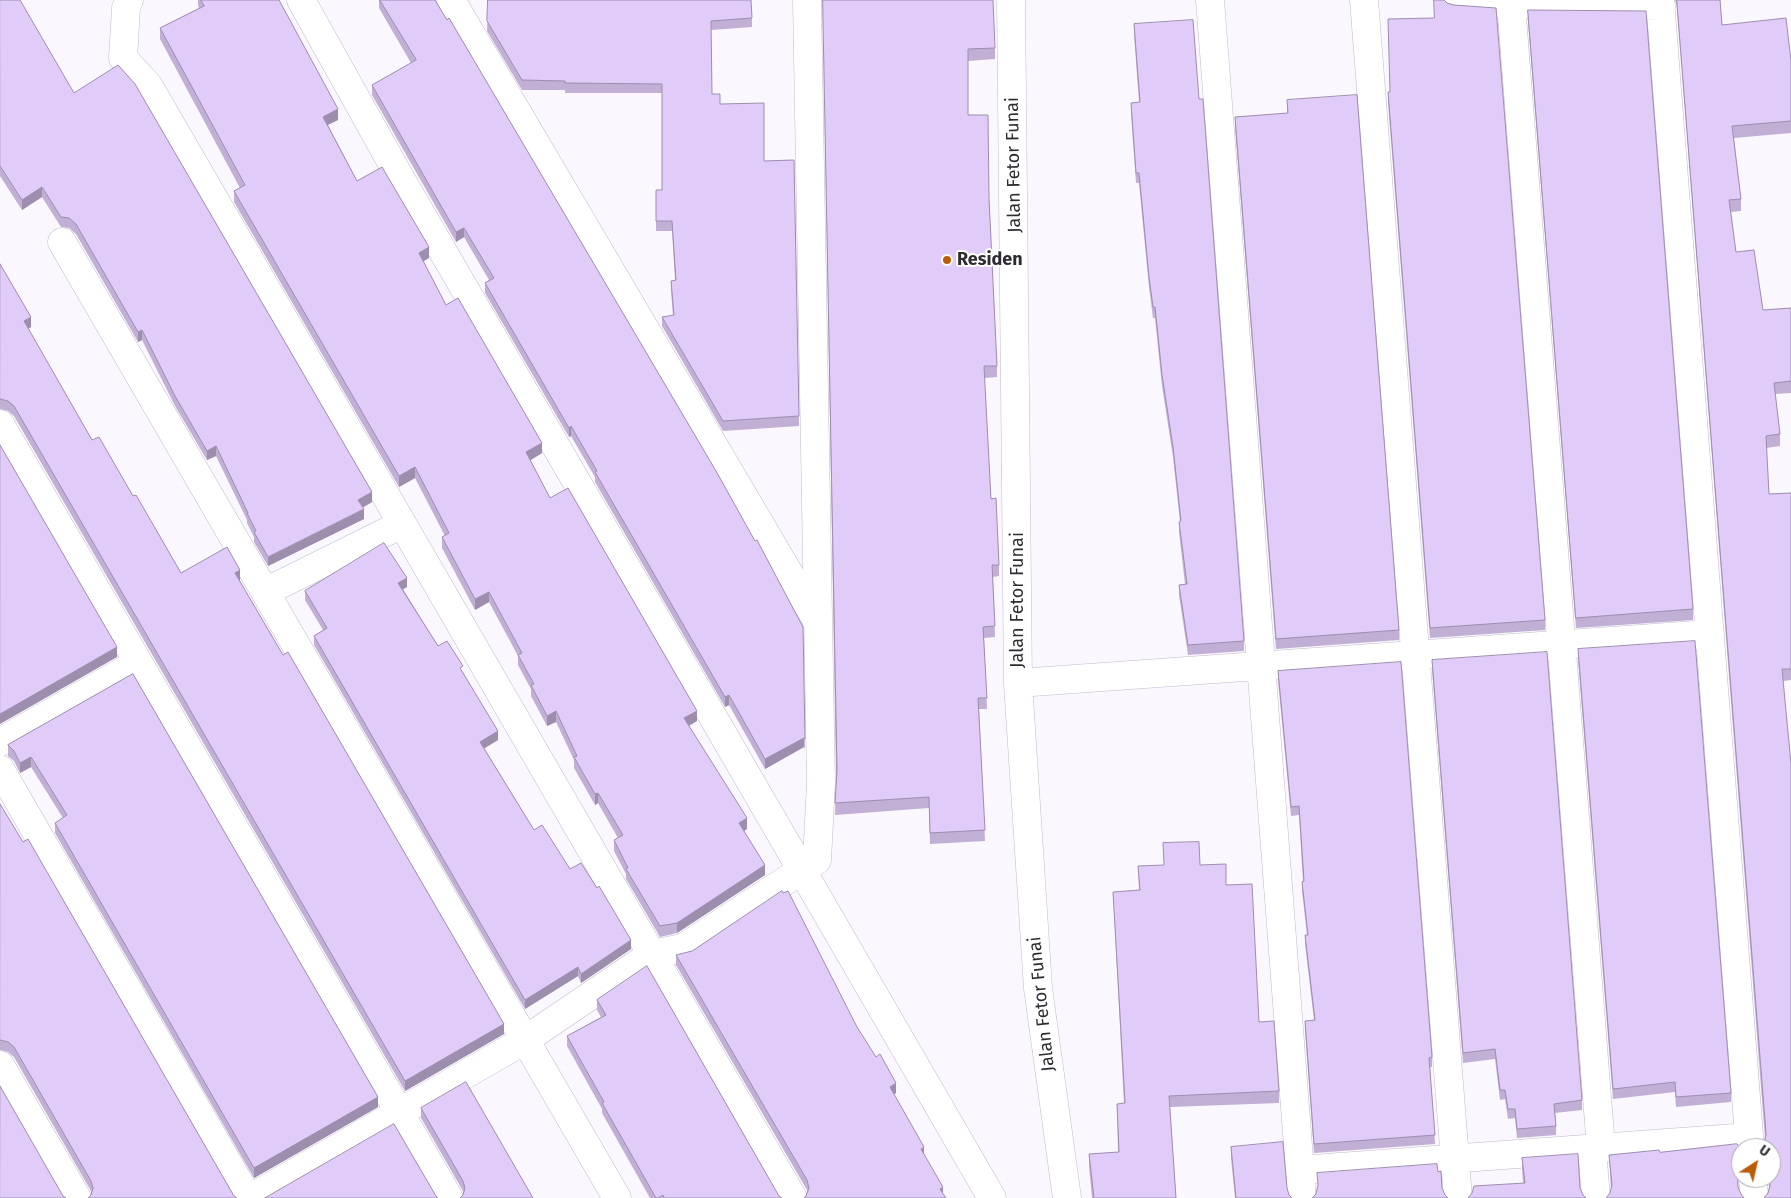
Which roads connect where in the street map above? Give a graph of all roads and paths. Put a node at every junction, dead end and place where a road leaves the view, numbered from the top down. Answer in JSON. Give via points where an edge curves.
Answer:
{"nodes":[{"id":1,"x":129,"y":0,"type":"edge"},
{"id":2,"x":301,"y":0,"type":"edge"},
{"id":3,"x":451,"y":0,"type":"edge"},
{"id":4,"x":807,"y":0,"type":"edge"},
{"id":5,"x":1011,"y":0,"type":"edge"},
{"id":6,"x":1210,"y":0,"type":"edge"},
{"id":7,"x":1364,"y":0,"type":"edge"},
{"id":8,"x":1455,"y":0,"type":"edge"},
{"id":9,"x":1660,"y":3,"type":"edge"},
{"id":10,"x":1511,"y":4,"type":"junction"},
{"id":11,"x":62,"y":242,"type":"dead end"},
{"id":12,"x":0,"y":424,"type":"edge"},
{"id":13,"x":402,"y":524,"type":"junction"},
{"id":14,"x":265,"y":592,"type":"junction"},
{"id":15,"x":816,"y":620,"type":"junction"},
{"id":16,"x":1710,"y":634,"type":"junction"},
{"id":17,"x":1561,"y":645,"type":"junction"},
{"id":18,"x":1416,"y":655,"type":"junction"},
{"id":19,"x":138,"y":663,"type":"junction"},
{"id":20,"x":1261,"y":666,"type":"junction"},
{"id":21,"x":1018,"y":683,"type":"junction"},
{"id":22,"x":0,"y":742,"type":"edge"},
{"id":23,"x":0,"y":769,"type":"edge"},
{"id":24,"x":802,"y":870,"type":"junction"},
{"id":25,"x":652,"y":954,"type":"junction"},
{"id":26,"x":525,"y":1040,"type":"junction"},
{"id":27,"x":0,"y":1066,"type":"edge"},
{"id":28,"x":399,"y":1112,"type":"junction"},
{"id":29,"x":1750,"y":1138,"type":"edge"},
{"id":30,"x":1731,"y":1143,"type":"edge"},
{"id":31,"x":1596,"y":1148,"type":"junction"},
{"id":32,"x":1455,"y":1159,"type":"junction"},
{"id":33,"x":1299,"y":1170,"type":"junction"},
{"id":34,"x":77,"y":1198,"type":"edge"},
{"id":35,"x":250,"y":1198,"type":"edge"},
{"id":36,"x":449,"y":1198,"type":"edge"},
{"id":37,"x":617,"y":1198,"type":"edge"},
{"id":38,"x":793,"y":1198,"type":"edge"},
{"id":39,"x":992,"y":1198,"type":"edge"},
{"id":40,"x":1066,"y":1198,"type":"edge"},
{"id":41,"x":1302,"y":1198,"type":"edge"},
{"id":42,"x":1458,"y":1198,"type":"edge"},
{"id":43,"x":1596,"y":1198,"type":"edge"}],
"edges":[{"from":1,"to":13,"type":"street","via":[[123,58],[148,85]]},
{"from":2,"to":24,"type":"street","via":[[398,174]]},
{"from":3,"to":15,"type":"street"},
{"from":4,"to":15,"type":"street"},
{"from":5,"to":21,"type":"street","name":"Jalan Fetor Funai"},
{"from":6,"to":20,"type":"street"},
{"from":7,"to":18,"type":"street"},
{"from":8,"to":10,"type":"street"},
{"from":9,"to":10,"type":"street"},
{"from":9,"to":16,"type":"street"},
{"from":10,"to":17,"type":"street"},
{"from":11,"to":14,"type":"street"},
{"from":12,"to":19,"type":"street"},
{"from":13,"to":14,"type":"street"},
{"from":13,"to":25,"type":"street"},
{"from":14,"to":26,"type":"street"},
{"from":15,"to":24,"type":"street","via":[[821,783],[819,831],[817,860]]},
{"from":16,"to":17,"type":"street"},
{"from":16,"to":29,"type":"street"},
{"from":17,"to":18,"type":"street"},
{"from":17,"to":31,"type":"street"},
{"from":18,"to":20,"type":"street"},
{"from":18,"to":32,"type":"street"},
{"from":19,"to":22,"type":"street"},
{"from":19,"to":28,"type":"street"},
{"from":20,"to":21,"type":"street"},
{"from":20,"to":33,"type":"street"},
{"from":21,"to":40,"type":"street","name":"Jalan Fetor Funai","via":[[1038,988]]},
{"from":23,"to":35,"type":"street"},
{"from":24,"to":25,"type":"street","via":[[683,948]]},
{"from":24,"to":39,"type":"street"},
{"from":25,"to":26,"type":"street"},
{"from":25,"to":38,"type":"street"},
{"from":26,"to":28,"type":"street"},
{"from":26,"to":37,"type":"street"},
{"from":27,"to":34,"type":"street"},
{"from":28,"to":35,"type":"street"},
{"from":28,"to":36,"type":"street"},
{"from":30,"to":31,"type":"street"},
{"from":31,"to":32,"type":"street"},
{"from":31,"to":43,"type":"street"},
{"from":32,"to":33,"type":"street"},
{"from":32,"to":42,"type":"street"},
{"from":33,"to":41,"type":"street"}]}
